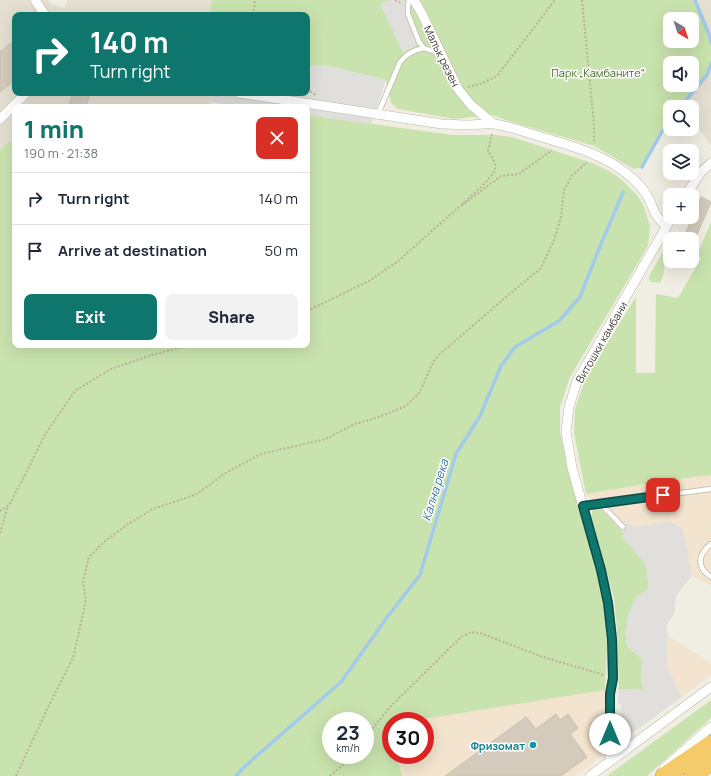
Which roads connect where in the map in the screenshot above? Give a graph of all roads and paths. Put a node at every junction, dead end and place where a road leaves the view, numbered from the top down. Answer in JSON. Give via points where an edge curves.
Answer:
{"nodes":[{"id":1,"x":35,"y":0,"type":"edge"},
{"id":2,"x":255,"y":0,"type":"edge"},
{"id":3,"x":409,"y":0,"type":"edge"},
{"id":4,"x":414,"y":0,"type":"edge"},
{"id":5,"x":555,"y":0,"type":"edge"},
{"id":6,"x":582,"y":0,"type":"edge"},
{"id":7,"x":43,"y":12,"type":"edge"},
{"id":8,"x":253,"y":12,"type":"edge"},
{"id":9,"x":424,"y":48,"type":"junction"},
{"id":10,"x":442,"y":55,"type":"junction"},
{"id":11,"x":458,"y":89,"type":"junction"},
{"id":12,"x":23,"y":96,"type":"edge"},
{"id":13,"x":259,"y":96,"type":"edge"},
{"id":14,"x":15,"y":104,"type":"edge"},
{"id":15,"x":12,"y":107,"type":"edge"},
{"id":16,"x":378,"y":114,"type":"junction"},
{"id":17,"x":0,"y":119,"type":"edge"},
{"id":18,"x":494,"y":124,"type":"junction"},
{"id":19,"x":562,"y":143,"type":"junction"},
{"id":20,"x":594,"y":154,"type":"junction"},
{"id":21,"x":711,"y":163,"type":"edge"},
{"id":22,"x":690,"y":188,"type":"edge"},
{"id":23,"x":452,"y":213,"type":"junction"},
{"id":24,"x":667,"y":226,"type":"joint"},
{"id":25,"x":310,"y":310,"type":"edge"},
{"id":26,"x":178,"y":348,"type":"edge"},
{"id":27,"x":711,"y":489,"type":"edge"},
{"id":28,"x":600,"y":504,"type":"junction"},
{"id":29,"x":9,"y":505,"type":"junction"},
{"id":30,"x":583,"y":506,"type":"junction"},
{"id":31,"x":0,"y":511,"type":"edge"},
{"id":32,"x":623,"y":527,"type":"dead end"},
{"id":33,"x":0,"y":533,"type":"edge"},
{"id":34,"x":711,"y":544,"type":"edge"},
{"id":35,"x":711,"y":576,"type":"edge"},
{"id":36,"x":613,"y":678,"type":"junction"},
{"id":37,"x":711,"y":687,"type":"edge"},
{"id":38,"x":374,"y":727,"type":"edge"},
{"id":39,"x":711,"y":727,"type":"edge"},
{"id":40,"x":711,"y":744,"type":"edge"},
{"id":41,"x":610,"y":761,"type":"junction"},
{"id":42,"x":711,"y":761,"type":"edge"},
{"id":43,"x":344,"y":764,"type":"edge"},
{"id":44,"x":16,"y":776,"type":"edge"},
{"id":45,"x":330,"y":776,"type":"edge"},
{"id":46,"x":590,"y":776,"type":"edge"},
{"id":47,"x":656,"y":776,"type":"edge"},
{"id":48,"x":664,"y":776,"type":"edge"},
{"id":49,"x":692,"y":776,"type":"edge"}],
"edges":[{"from":1,"to":7,"type":"street"},
{"from":2,"to":8,"type":"path"},
{"from":3,"to":9,"type":"lane","via":[[408,14]]},
{"from":4,"to":10,"type":"street","name":"Малък резен"},
{"from":5,"to":11,"type":"path","via":[[497,76]]},
{"from":6,"to":20,"type":"path","via":[[594,125]]},
{"from":9,"to":10,"type":"lane"},
{"from":9,"to":16,"type":"lane","via":[[415,50],[400,62]]},
{"from":10,"to":11,"type":"street","name":"Малък резен"},
{"from":11,"to":18,"type":"street","name":"Малък резен","via":[[471,105]]},
{"from":12,"to":14,"type":"street"},
{"from":13,"to":16,"type":"street"},
{"from":15,"to":17,"type":"street"},
{"from":16,"to":18,"type":"street","via":[[442,124]]},
{"from":18,"to":19,"type":"street"},
{"from":18,"to":23,"type":"path","via":[[488,151],[495,169],[487,181]]},
{"from":19,"to":20,"type":"street"},
{"from":19,"to":23,"type":"path","via":[[519,174],[501,176]]},
{"from":20,"to":24,"type":"street","via":[[616,166],[641,186],[659,220]]},
{"from":20,"to":44,"type":"path","via":[[572,176],[564,190],[561,216],[554,240],[541,268],[439,355],[433,362],[420,392],[406,406],[355,424],[326,439],[261,454],[224,474],[197,494],[153,509],[105,541],[89,557],[84,581],[86,600],[73,658]]},
{"from":21,"to":22,"type":"street","via":[[700,173]]},
{"from":23,"to":25,"type":"path","via":[[397,262],[369,281]]},
{"from":24,"to":30,"type":"street","name":"Витошки камбани","via":[[577,381],[569,407],[566,432],[572,468]]},
{"from":26,"to":29,"type":"path","via":[[111,369],[75,391],[44,436]]},
{"from":27,"to":28,"type":"lane"},
{"from":28,"to":30,"type":"lane"},
{"from":28,"to":32,"type":"lane"},
{"from":29,"to":31,"type":"path"},
{"from":29,"to":33,"type":"path"},
{"from":30,"to":36,"type":"street","name":"Витошки камбани","via":[[608,603]]},
{"from":34,"to":35,"type":"lane","via":[[701,555],[701,565]]},
{"from":36,"to":38,"type":"path","via":[[471,632],[461,637],[390,707]]},
{"from":36,"to":41,"type":"street","name":"Витошки камбани","via":[[610,694]]},
{"from":37,"to":41,"type":"street"},
{"from":39,"to":47,"type":"street"},
{"from":40,"to":48,"type":"highway"},
{"from":41,"to":46,"type":"street"},
{"from":42,"to":49,"type":"highway"},
{"from":43,"to":45,"type":"path"}]}
